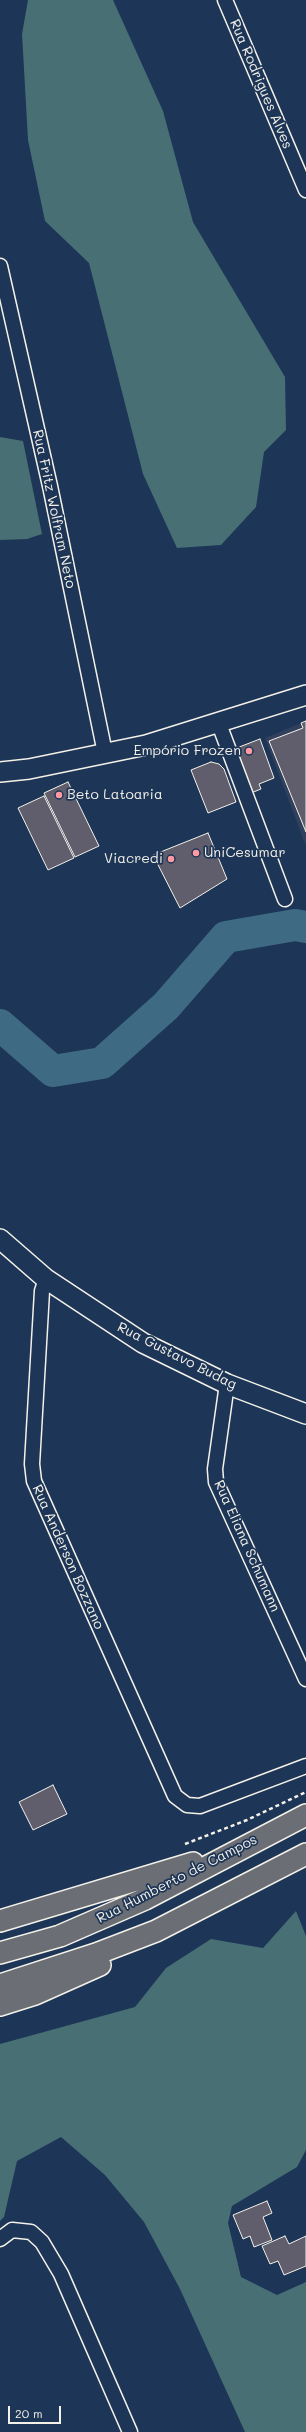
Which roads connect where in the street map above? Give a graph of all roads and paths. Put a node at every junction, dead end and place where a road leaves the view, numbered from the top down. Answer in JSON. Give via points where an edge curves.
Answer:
{"nodes":[{"id":1,"x":225,"y":0,"type":"edge"},
{"id":2,"x":306,"y":190,"type":"edge"},
{"id":3,"x":1,"y":275,"type":"edge"},
{"id":4,"x":306,"y":695,"type":"edge"},
{"id":5,"x":219,"y":724,"type":"junction"},
{"id":6,"x":105,"y":753,"type":"junction"},
{"id":7,"x":0,"y":772,"type":"edge"},
{"id":8,"x":285,"y":899,"type":"dead end"},
{"id":9,"x":0,"y":1240,"type":"edge"},
{"id":10,"x":46,"y":1279,"type":"junction"},
{"id":11,"x":228,"y":1384,"type":"junction"},
{"id":12,"x":306,"y":1414,"type":"edge"},
{"id":13,"x":306,"y":1679,"type":"edge"},
{"id":14,"x":306,"y":1766,"type":"edge"},
{"id":15,"x":306,"y":1792,"type":"edge"},
{"id":16,"x":306,"y":1815,"type":"edge"},
{"id":17,"x":184,"y":1844,"type":"dead end"},
{"id":18,"x":237,"y":1849,"type":"junction"},
{"id":19,"x":306,"y":1854,"type":"edge"},
{"id":20,"x":0,"y":1921,"type":"edge"},
{"id":21,"x":156,"y":1931,"type":"junction"},
{"id":22,"x":0,"y":1953,"type":"edge"},
{"id":23,"x":0,"y":1985,"type":"edge"},
{"id":24,"x":0,"y":2005,"type":"edge"},
{"id":25,"x":0,"y":2238,"type":"edge"},
{"id":26,"x":130,"y":2432,"type":"edge"}],
"edges":[{"from":1,"to":2,"type":"street","name":"Rua Rodrigues Alves"},
{"from":3,"to":6,"type":"street","name":"Rua Fritz Wolfram Neto","via":[[50,486]]},
{"from":4,"to":5,"type":"street"},
{"from":5,"to":6,"type":"street"},
{"from":5,"to":8,"type":"street"},
{"from":6,"to":7,"type":"street","via":[[29,769]]},
{"from":9,"to":10,"type":"street","name":"Rua Gustavo Budag"},
{"from":10,"to":11,"type":"street","name":"Rua Gustavo Budag","via":[[144,1343]]},
{"from":10,"to":14,"type":"street","name":"Rua Anderson Bozzano","via":[[42,1291],[33,1448],[34,1481],[174,1796],[187,1805],[200,1806]]},
{"from":11,"to":12,"type":"street","name":"Rua Gustavo Budag"},
{"from":11,"to":13,"type":"street","name":"Rua Eliana Schumann","via":[[215,1469],[216,1482]]},
{"from":15,"to":17,"type":"path","via":[[247,1820]]},
{"from":16,"to":18,"type":"main road","name":"Rua Humberto de Campos"},
{"from":18,"to":20,"type":"main road"},
{"from":18,"to":22,"type":"main road","name":"Rua Humberto de Campos","via":[[145,1899],[102,1918],[60,1936]]},
{"from":19,"to":21,"type":"main road"},
{"from":21,"to":23,"type":"main road","via":[[89,1957]]},
{"from":21,"to":24,"type":"main road","via":[[92,1970],[35,1994]]},
{"from":25,"to":26,"type":"street","via":[[12,2230],[30,2232],[42,2242],[62,2274]]}]}
